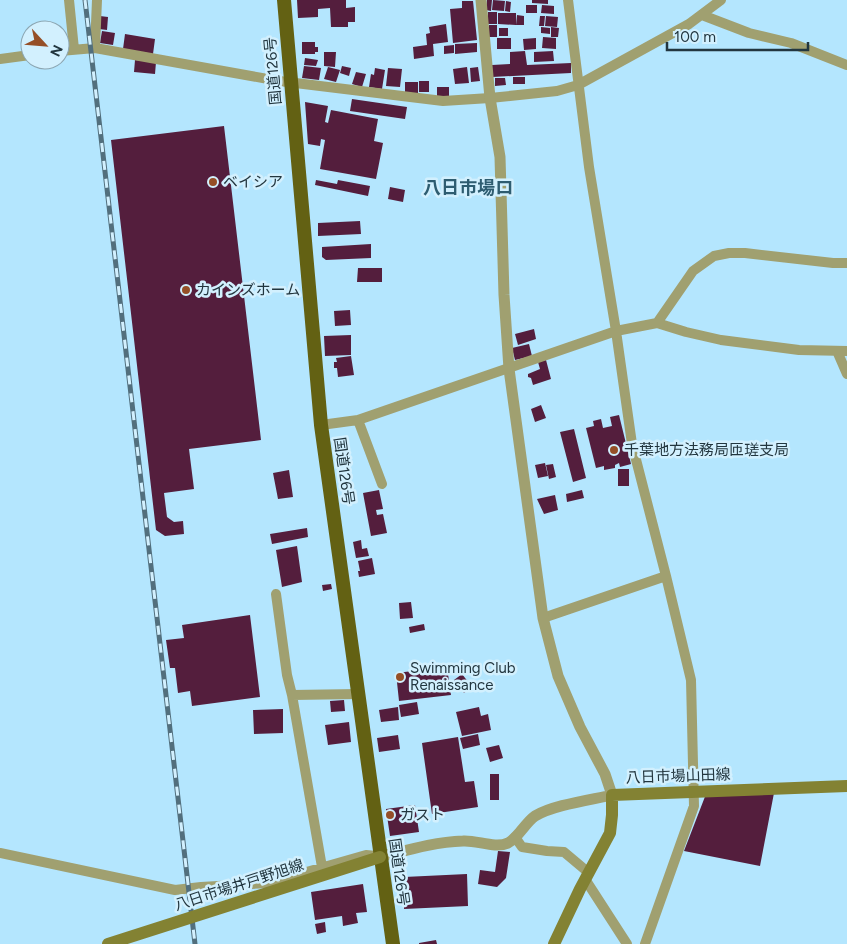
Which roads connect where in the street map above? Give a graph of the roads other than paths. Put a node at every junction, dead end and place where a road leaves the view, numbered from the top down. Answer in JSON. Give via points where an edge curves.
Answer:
{"nodes":[{"id":1,"x":69,"y":0,"type":"edge"},
{"id":2,"x":96,"y":0,"type":"edge"},
{"id":3,"x":284,"y":0,"type":"edge"},
{"id":4,"x":481,"y":0,"type":"edge"},
{"id":5,"x":568,"y":0,"type":"edge"},
{"id":6,"x":721,"y":0,"type":"edge"},
{"id":7,"x":702,"y":15,"type":"junction"},
{"id":8,"x":95,"y":48,"type":"junction"},
{"id":9,"x":74,"y":49,"type":"junction"},
{"id":10,"x":70,"y":50,"type":"edge"},
{"id":11,"x":20,"y":56,"type":"edge"},
{"id":12,"x":0,"y":59,"type":"edge"},
{"id":13,"x":847,"y":65,"type":"edge"},
{"id":14,"x":290,"y":82,"type":"junction"},
{"id":15,"x":578,"y":85,"type":"junction"},
{"id":16,"x":490,"y":98,"type":"junction"},
{"id":17,"x":847,"y":263,"type":"edge"},
{"id":18,"x":658,"y":323,"type":"junction"},
{"id":19,"x":616,"y":331,"type":"junction"},
{"id":20,"x":842,"y":351,"type":"edge"},
{"id":21,"x":508,"y":368,"type":"junction"},
{"id":22,"x":847,"y":374,"type":"edge"},
{"id":23,"x":358,"y":420,"type":"junction"},
{"id":24,"x":321,"y":425,"type":"junction"},
{"id":25,"x":382,"y":484,"type":"dead end"},
{"id":26,"x":666,"y":576,"type":"junction"},
{"id":27,"x":276,"y":594,"type":"dead end"},
{"id":28,"x":543,"y":618,"type":"junction"},
{"id":29,"x":358,"y":694,"type":"junction"},
{"id":30,"x":292,"y":695,"type":"junction"},
{"id":31,"x":847,"y":786,"type":"edge"},
{"id":32,"x":694,"y":792,"type":"junction"},
{"id":33,"x":612,"y":795,"type":"junction"},
{"id":34,"x":515,"y":837,"type":"junction"},
{"id":35,"x":0,"y":853,"type":"edge"},
{"id":36,"x":380,"y":857,"type":"junction"},
{"id":37,"x":322,"y":867,"type":"junction"},
{"id":38,"x":587,"y":876,"type":"junction"},
{"id":39,"x":108,"y":944,"type":"edge"},
{"id":40,"x":393,"y":944,"type":"edge"},
{"id":41,"x":554,"y":944,"type":"edge"},
{"id":42,"x":627,"y":944,"type":"edge"},
{"id":43,"x":645,"y":944,"type":"edge"}],
"edges":[{"from":1,"to":9,"type":"street"},
{"from":2,"to":8,"type":"street"},
{"from":3,"to":14,"type":"highway","name":"国道126号"},
{"from":4,"to":16,"type":"street"},
{"from":5,"to":15,"type":"street"},
{"from":6,"to":7,"type":"street"},
{"from":7,"to":13,"type":"street","via":[[791,43]]},
{"from":7,"to":15,"type":"street"},
{"from":8,"to":9,"type":"street"},
{"from":8,"to":14,"type":"street"},
{"from":9,"to":10,"type":"street"},
{"from":11,"to":12,"type":"street"},
{"from":14,"to":16,"type":"street","via":[[443,101]]},
{"from":14,"to":24,"type":"highway","name":"国道126号"},
{"from":15,"to":16,"type":"street","via":[[557,91]]},
{"from":15,"to":19,"type":"street"},
{"from":16,"to":21,"type":"street","via":[[500,157]]},
{"from":17,"to":18,"type":"street","via":[[744,253],[714,256],[693,271]]},
{"from":18,"to":19,"type":"street"},
{"from":18,"to":20,"type":"street","via":[[721,340],[799,350]]},
{"from":19,"to":21,"type":"street"},
{"from":19,"to":26,"type":"street","via":[[632,444]]},
{"from":20,"to":22,"type":"street"},
{"from":21,"to":23,"type":"street"},
{"from":21,"to":28,"type":"street"},
{"from":23,"to":24,"type":"street"},
{"from":23,"to":25,"type":"street"},
{"from":24,"to":29,"type":"highway","name":"国道126号"},
{"from":26,"to":28,"type":"street"},
{"from":26,"to":32,"type":"street","via":[[691,680]]},
{"from":27,"to":30,"type":"street"},
{"from":28,"to":33,"type":"street","via":[[558,676]]},
{"from":29,"to":30,"type":"street"},
{"from":29,"to":36,"type":"highway","name":"国道126号"},
{"from":30,"to":37,"type":"street"},
{"from":31,"to":32,"type":"main road","name":"八日市場山田線"},
{"from":32,"to":33,"type":"main road","name":"八日市場山田線"},
{"from":32,"to":43,"type":"street","via":[[694,806]]},
{"from":33,"to":34,"type":"street","via":[[537,815]]},
{"from":33,"to":38,"type":"main road","name":"八日市場山田線","via":[[610,833]]},
{"from":34,"to":36,"type":"street","via":[[508,843],[498,844],[464,841],[427,844]]},
{"from":34,"to":38,"type":"street","via":[[522,846],[564,852]]},
{"from":35,"to":37,"type":"street","via":[[175,890],[268,882]]},
{"from":36,"to":37,"type":"street","via":[[366,855]]},
{"from":36,"to":39,"type":"main road","name":"八日市場井戸野旭線","bridge":true},
{"from":36,"to":40,"type":"highway","name":"国道126号"},
{"from":38,"to":41,"type":"main road","name":"八日市場山田線"},
{"from":38,"to":42,"type":"street"}]}
